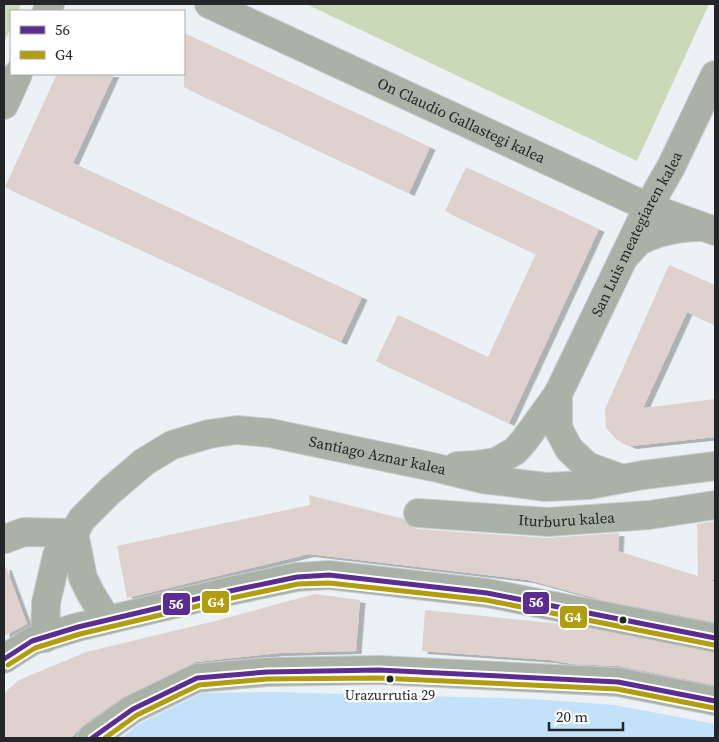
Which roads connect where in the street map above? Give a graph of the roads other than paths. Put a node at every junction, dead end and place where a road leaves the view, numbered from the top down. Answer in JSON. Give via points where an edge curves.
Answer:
{"nodes":[{"id":1,"x":208,"y":4,"type":"edge"},
{"id":2,"x":18,"y":75,"type":"edge"},
{"id":3,"x":715,"y":75,"type":"edge"},
{"id":4,"x":4,"y":105,"type":"edge"},
{"id":5,"x":648,"y":207,"type":"junction"},
{"id":6,"x":711,"y":229,"type":"edge"},
{"id":7,"x":623,"y":258,"type":"junction"},
{"id":8,"x":558,"y":394,"type":"junction"},
{"id":9,"x":715,"y":466,"type":"edge"},
{"id":10,"x":434,"y":467,"type":"junction"},
{"id":11,"x":623,"y":479,"type":"junction"},
{"id":12,"x":715,"y":505,"type":"edge"},
{"id":13,"x":418,"y":513,"type":"dead end"},
{"id":14,"x":74,"y":533,"type":"junction"},
{"id":15,"x":5,"y":539,"type":"dead end"},
{"id":16,"x":107,"y":620,"type":"junction"},
{"id":17,"x":45,"y":638,"type":"junction"},
{"id":18,"x":715,"y":638,"type":"edge"},
{"id":19,"x":4,"y":660,"type":"edge"},
{"id":20,"x":715,"y":701,"type":"edge"},
{"id":21,"x":92,"y":738,"type":"edge"}],
"edges":[{"from":1,"to":5,"type":"street","name":"On Claudio Gallastegi kalea"},
{"from":2,"to":4,"type":"street"},
{"from":3,"to":5,"type":"street","name":"San Luis meategiaren kalea"},
{"from":5,"to":6,"type":"street","name":"On Claudio Gallastegi kalea"},
{"from":5,"to":7,"type":"street","name":"San Luis meategiaren kalea"},
{"from":6,"to":7,"type":"street","via":[[686,227],[655,235],[639,241]]},
{"from":7,"to":8,"type":"street","name":"San Luis meategiaren kalea"},
{"from":8,"to":10,"type":"street","name":"San Luis meategiaren kalea","via":[[515,451],[496,462]]},
{"from":8,"to":11,"type":"street","name":"San Luis meategiaren kalea","via":[[558,428],[569,449],[587,466]]},
{"from":9,"to":11,"type":"street","name":"Santiago Aznar kalea"},
{"from":10,"to":11,"type":"street","name":"Santiago Aznar kalea","via":[[482,479],[546,487]]},
{"from":10,"to":14,"type":"street","name":"Santiago Aznar kalea","via":[[270,433],[237,430],[209,434],[172,445],[144,462],[82,519]]},
{"from":12,"to":13,"type":"street","name":"Iturburu kalea","via":[[648,515],[548,522]]},
{"from":14,"to":15,"type":"street","via":[[24,532]]},
{"from":14,"to":16,"type":"street","via":[[83,578]]},
{"from":14,"to":17,"type":"street","name":"Santiago Aznar kalea","via":[[57,555],[46,603]]},
{"from":16,"to":17,"type":"street"},
{"from":16,"to":18,"type":"street","via":[[287,579],[329,575],[486,593]]},
{"from":17,"to":19,"type":"street","via":[[32,641]]},
{"from":20,"to":21,"type":"street","via":[[618,682],[589,680],[379,670],[267,672],[197,678],[133,709]]}]}
